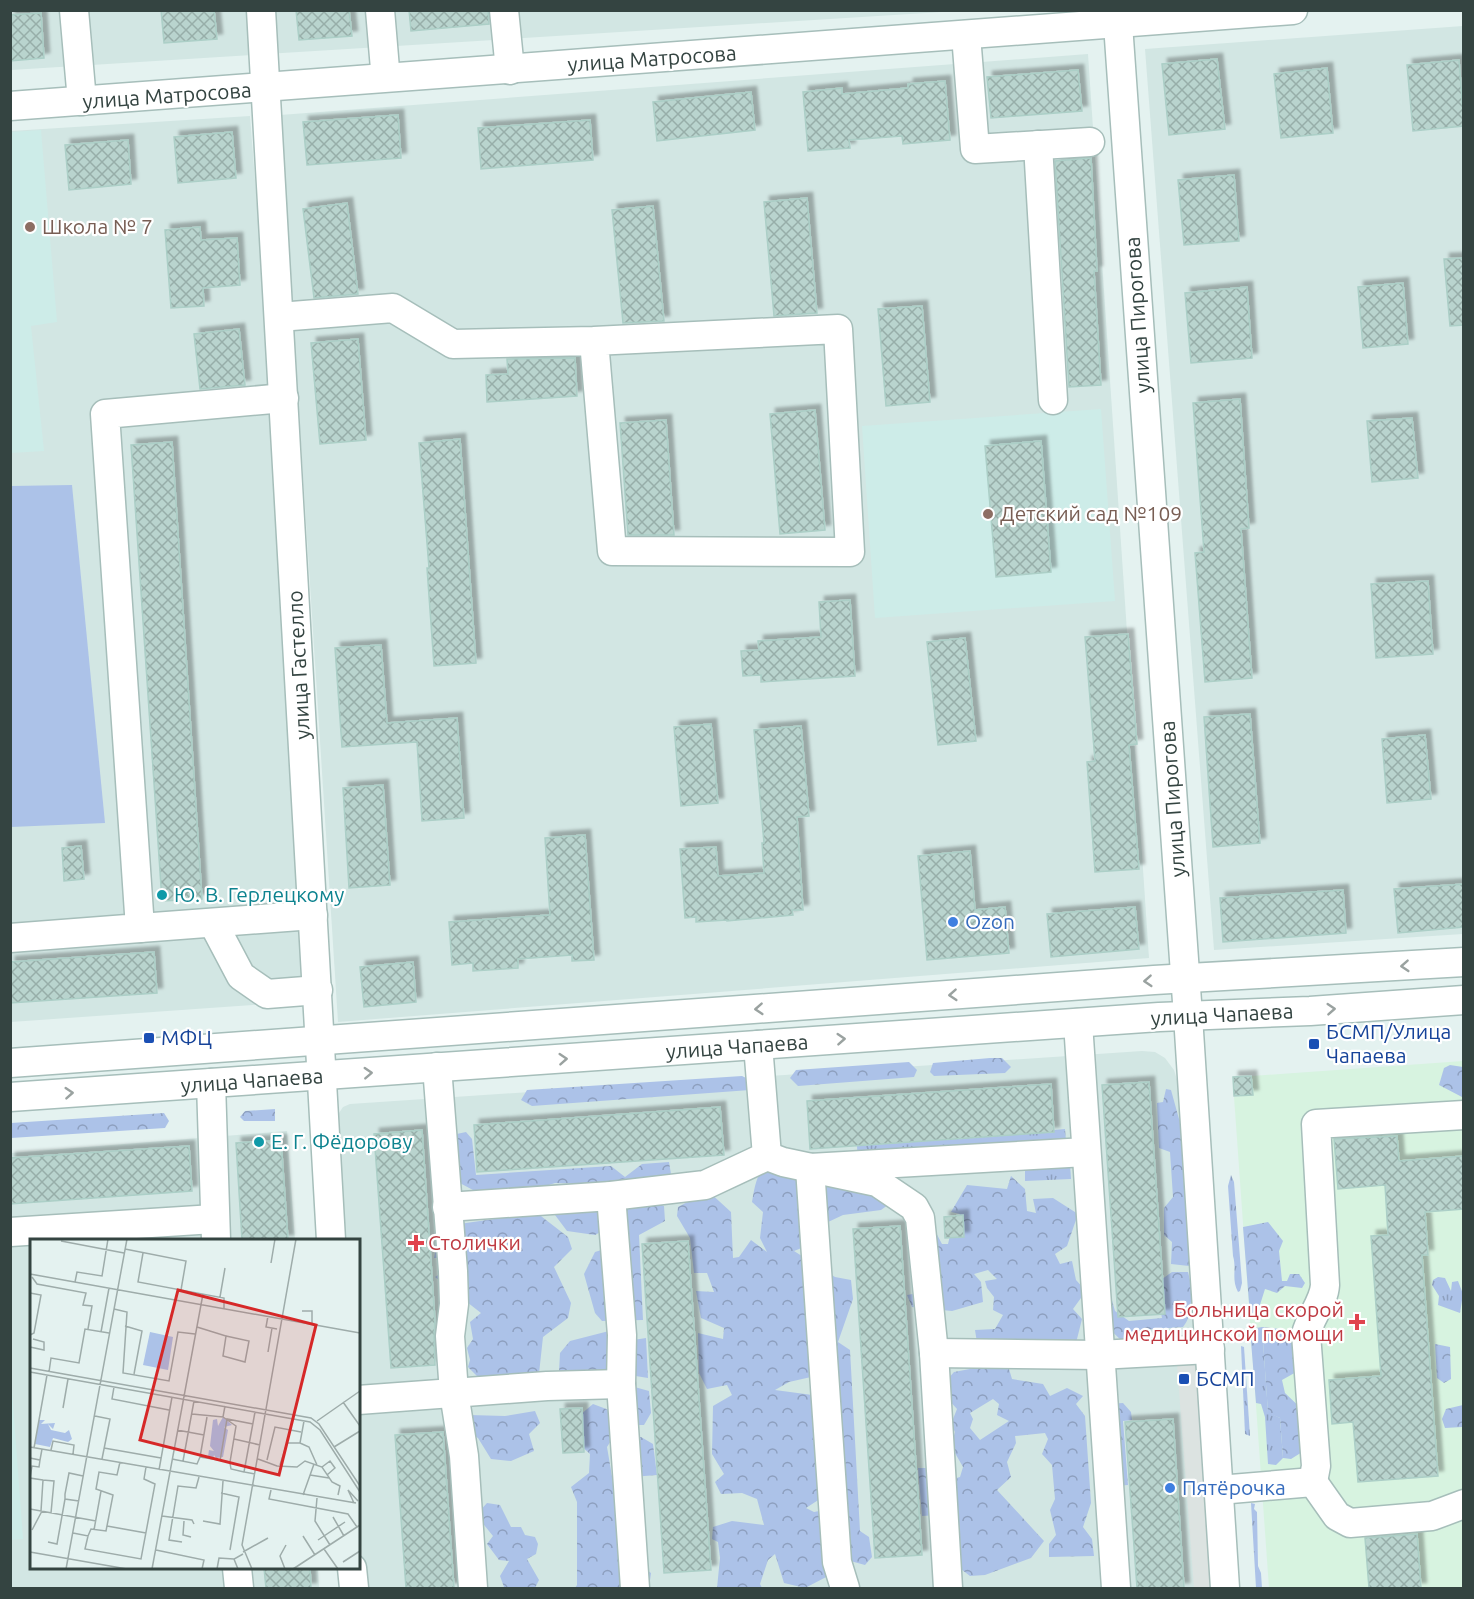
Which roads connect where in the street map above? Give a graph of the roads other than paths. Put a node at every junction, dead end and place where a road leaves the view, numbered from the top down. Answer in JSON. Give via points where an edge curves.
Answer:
{"nodes":[{"id":1,"x":74,"y":10,"type":"edge"},
{"id":2,"x":261,"y":10,"type":"edge"},
{"id":3,"x":380,"y":10,"type":"edge"},
{"id":4,"x":504,"y":10,"type":"edge"},
{"id":5,"x":1293,"y":10,"type":"edge"},
{"id":6,"x":1117,"y":16,"type":"edge"},
{"id":7,"x":966,"y":35,"type":"junction"},
{"id":8,"x":385,"y":69,"type":"dead end"},
{"id":9,"x":510,"y":70,"type":"junction"},
{"id":10,"x":266,"y":89,"type":"junction"},
{"id":11,"x":82,"y":101,"type":"junction"},
{"id":12,"x":10,"y":106,"type":"edge"},
{"id":13,"x":1090,"y":142,"type":"dead end"},
{"id":14,"x":1038,"y":146,"type":"junction"},
{"id":15,"x":279,"y":317,"type":"junction"},
{"id":16,"x":594,"y":341,"type":"junction"},
{"id":17,"x":284,"y":398,"type":"junction"},
{"id":18,"x":1053,"y":400,"type":"dead end"},
{"id":19,"x":314,"y":915,"type":"junction"},
{"id":20,"x":213,"y":923,"type":"junction"},
{"id":21,"x":140,"y":928,"type":"junction"},
{"id":22,"x":10,"y":938,"type":"edge"},
{"id":23,"x":1464,"y":962,"type":"edge"},
{"id":24,"x":1185,"y":980,"type":"junction"},
{"id":25,"x":318,"y":990,"type":"junction"},
{"id":26,"x":1464,"y":1000,"type":"edge"},
{"id":27,"x":1188,"y":1016,"type":"junction"},
{"id":28,"x":1078,"y":1023,"type":"junction"},
{"id":29,"x":320,"y":1040,"type":"junction"},
{"id":30,"x":758,"y":1045,"type":"junction"},
{"id":31,"x":10,"y":1063,"type":"edge"},
{"id":32,"x":436,"y":1068,"type":"junction"},
{"id":33,"x":322,"y":1075,"type":"junction"},
{"id":34,"x":211,"y":1083,"type":"junction"},
{"id":35,"x":10,"y":1097,"type":"edge"},
{"id":36,"x":1464,"y":1115,"type":"edge"},
{"id":37,"x":1086,"y":1152,"type":"junction"},
{"id":38,"x":767,"y":1156,"type":"junction"},
{"id":39,"x":810,"y":1168,"type":"junction"},
{"id":40,"x":611,"y":1196,"type":"junction"},
{"id":41,"x":447,"y":1207,"type":"junction"},
{"id":42,"x":215,"y":1230,"type":"edge"},
{"id":43,"x":10,"y":1232,"type":"edge"},
{"id":44,"x":332,"y":1239,"type":"edge"},
{"id":45,"x":1210,"y":1349,"type":"junction"},
{"id":46,"x":934,"y":1353,"type":"junction"},
{"id":47,"x":1100,"y":1355,"type":"junction"},
{"id":48,"x":621,"y":1384,"type":"junction"},
{"id":49,"x":454,"y":1393,"type":"junction"},
{"id":50,"x":360,"y":1400,"type":"edge"},
{"id":51,"x":1313,"y":1482,"type":"junction"},
{"id":52,"x":1219,"y":1490,"type":"junction"},
{"id":53,"x":1464,"y":1498,"type":"edge"},
{"id":54,"x":1464,"y":1504,"type":"edge"},
{"id":55,"x":1329,"y":1506,"type":"junction"},
{"id":56,"x":237,"y":1569,"type":"edge"},
{"id":57,"x":352,"y":1569,"type":"edge"},
{"id":58,"x":238,"y":1588,"type":"edge"},
{"id":59,"x":354,"y":1588,"type":"edge"},
{"id":60,"x":473,"y":1588,"type":"edge"},
{"id":61,"x":635,"y":1588,"type":"edge"},
{"id":62,"x":845,"y":1588,"type":"edge"},
{"id":63,"x":948,"y":1588,"type":"edge"},
{"id":64,"x":1116,"y":1588,"type":"edge"},
{"id":65,"x":1225,"y":1588,"type":"edge"}],
"edges":[{"from":1,"to":11,"type":"street"},
{"from":2,"to":10,"type":"street","name":"улица Гастелло"},
{"from":3,"to":8,"type":"street"},
{"from":4,"to":9,"type":"street"},
{"from":5,"to":6,"type":"street","name":"улица Матросова"},
{"from":6,"to":7,"type":"street","name":"улица Матросова"},
{"from":6,"to":24,"type":"street","name":"улица Пирогова"},
{"from":7,"to":9,"type":"street","name":"улица Матросова"},
{"from":7,"to":14,"type":"street","via":[[975,149]]},
{"from":9,"to":10,"type":"street","name":"улица Матросова"},
{"from":10,"to":11,"type":"street","name":"улица Матросова"},
{"from":10,"to":15,"type":"street","name":"улица Гастелло"},
{"from":11,"to":12,"type":"street","name":"улица Матросова"},
{"from":13,"to":14,"type":"street"},
{"from":14,"to":18,"type":"street"},
{"from":15,"to":16,"type":"street","via":[[393,308],[453,344]]},
{"from":15,"to":17,"type":"street","name":"улица Гастелло"},
{"from":16,"to":16,"type":"street","via":[[612,551],[850,552],[838,329]]},
{"from":17,"to":19,"type":"street","name":"улица Гастелло"},
{"from":17,"to":21,"type":"street","via":[[105,414]]},
{"from":19,"to":20,"type":"street"},
{"from":19,"to":25,"type":"street","name":"улица Гастелло"},
{"from":20,"to":21,"type":"street"},
{"from":20,"to":25,"type":"street","via":[[241,976],[267,994]]},
{"from":21,"to":22,"type":"street"},
{"from":23,"to":24,"type":"street","one_way":true},
{"from":24,"to":27,"type":"street","name":"улица Пирогова"},
{"from":24,"to":29,"type":"street","one_way":true},
{"from":25,"to":29,"type":"street","name":"улица Гастелло"},
{"from":27,"to":26,"type":"street","name":"улица Чапаева","one_way":true},
{"from":27,"to":28,"type":"street","name":"улица Чапаева"},
{"from":27,"to":45,"type":"street","name":"улица Пирогова"},
{"from":30,"to":28,"type":"street","name":"улица Чапаева","one_way":true},
{"from":28,"to":37,"type":"street"},
{"from":29,"to":31,"type":"street"},
{"from":29,"to":33,"type":"street","name":"улица Гастелло"},
{"from":32,"to":30,"type":"street","name":"улица Чапаева","one_way":true},
{"from":30,"to":38,"type":"street"},
{"from":33,"to":32,"type":"street","name":"улица Чапаева","one_way":true},
{"from":32,"to":41,"type":"street"},
{"from":33,"to":34,"type":"street","name":"улица Чапаева"},
{"from":33,"to":44,"type":"street","name":"улица Гастелло"},
{"from":35,"to":34,"type":"street","name":"улица Чапаева","one_way":true},
{"from":34,"to":42,"type":"street"},
{"from":36,"to":51,"type":"street","via":[[1316,1124],[1325,1292],[1306,1334],[1316,1466]]},
{"from":37,"to":39,"type":"street"},
{"from":37,"to":47,"type":"street"},
{"from":38,"to":39,"type":"street"},
{"from":38,"to":40,"type":"street","via":[[705,1185]]},
{"from":39,"to":46,"type":"street","via":[[877,1182],[914,1207],[920,1218]]},
{"from":39,"to":62,"type":"street","via":[[837,1562]]},
{"from":40,"to":41,"type":"street"},
{"from":40,"to":48,"type":"street","via":[[622,1335]]},
{"from":41,"to":49,"type":"street","via":[[453,1271],[450,1336]]},
{"from":42,"to":43,"type":"street"},
{"from":45,"to":47,"type":"street"},
{"from":45,"to":52,"type":"street","name":"улица Пирогова"},
{"from":46,"to":47,"type":"street"},
{"from":46,"to":63,"type":"street"},
{"from":47,"to":64,"type":"street"},
{"from":48,"to":49,"type":"street"},
{"from":48,"to":61,"type":"street"},
{"from":49,"to":50,"type":"street"},
{"from":49,"to":60,"type":"street","via":[[464,1456]]},
{"from":51,"to":52,"type":"street"},
{"from":51,"to":55,"type":"street"},
{"from":52,"to":65,"type":"street","name":"улица Пирогова"},
{"from":53,"to":55,"type":"street"},
{"from":54,"to":55,"type":"street","via":[[1432,1516],[1350,1524]]},
{"from":56,"to":58,"type":"street"},
{"from":57,"to":59,"type":"street"}]}
